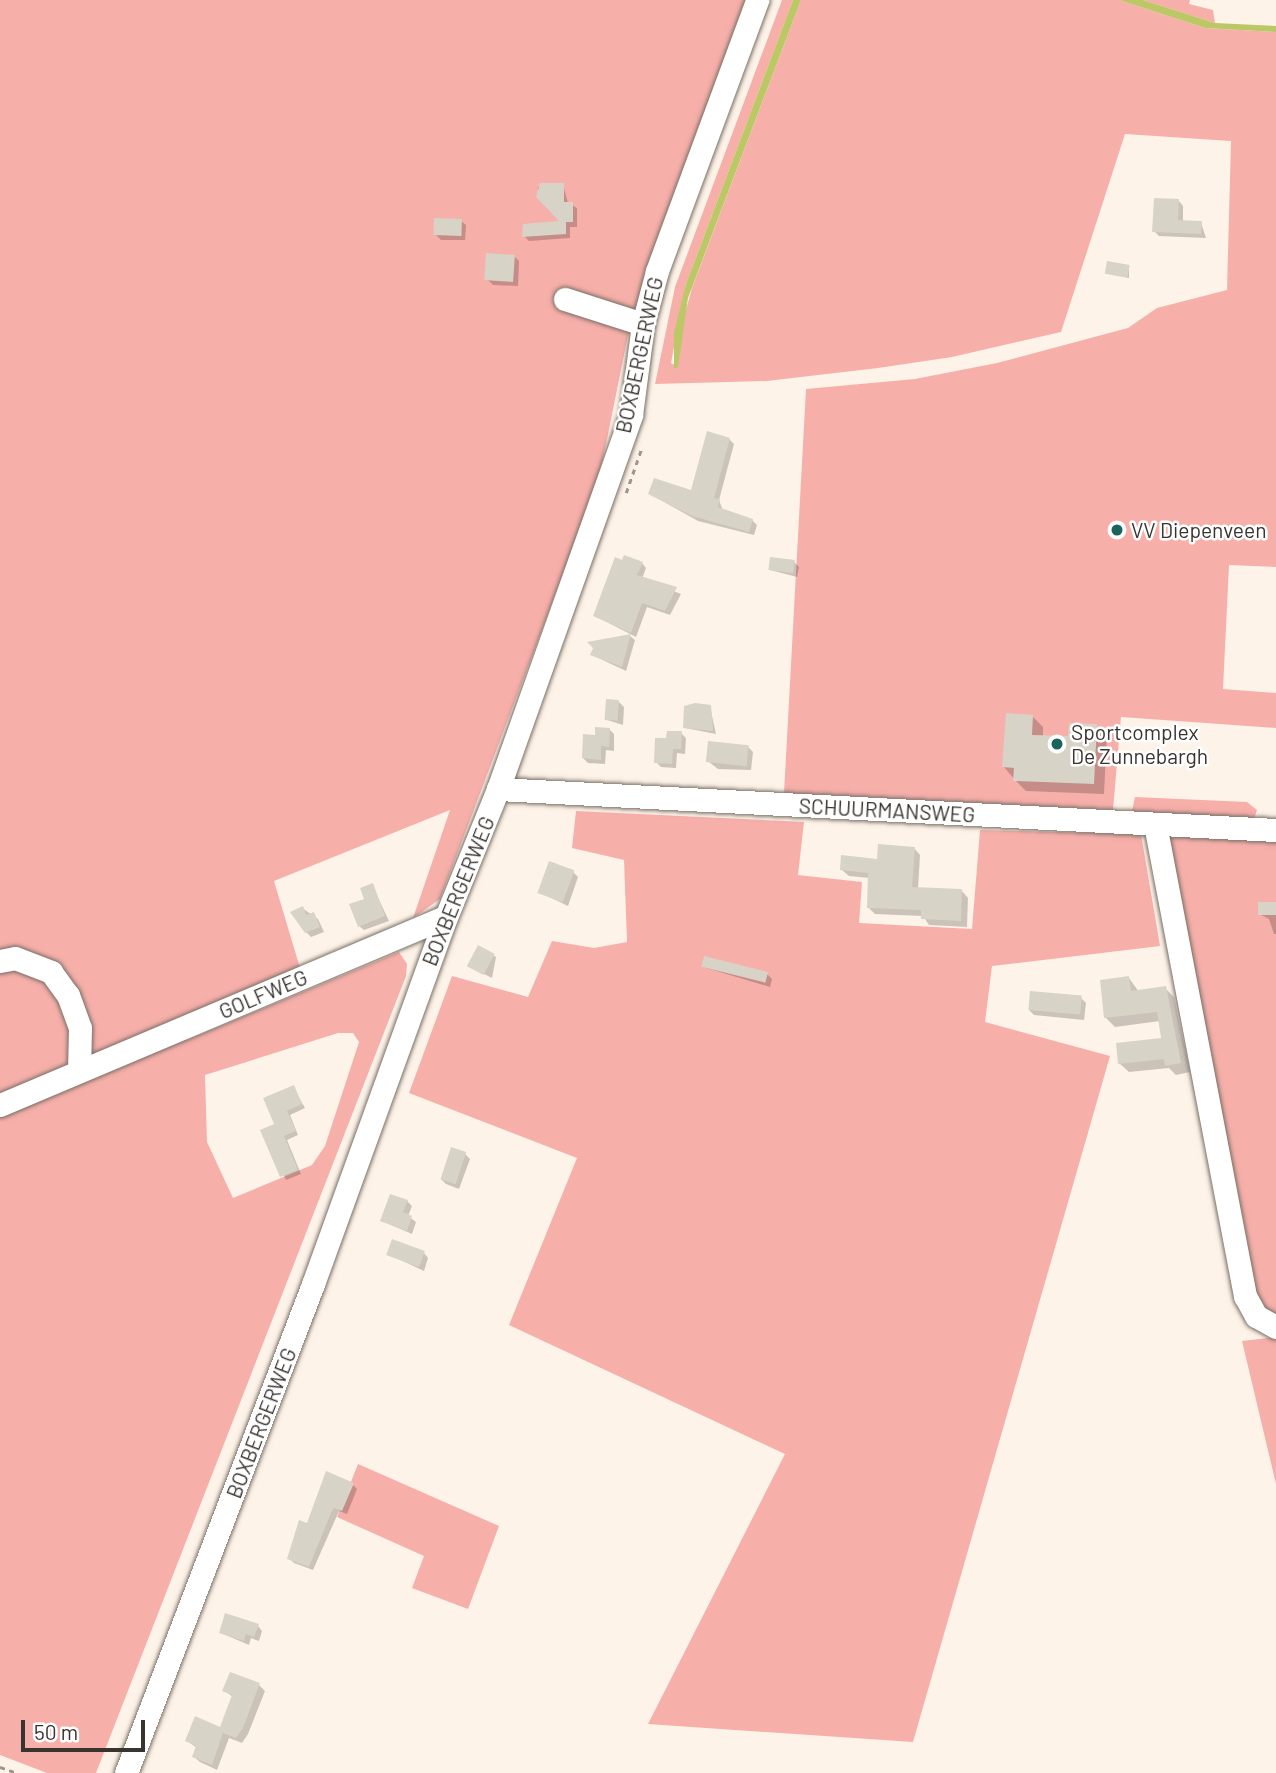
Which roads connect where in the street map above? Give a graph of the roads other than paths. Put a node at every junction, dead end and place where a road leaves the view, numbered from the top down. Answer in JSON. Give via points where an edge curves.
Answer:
{"nodes":[{"id":1,"x":757,"y":0,"type":"edge"},
{"id":2,"x":565,"y":299,"type":"dead end"},
{"id":3,"x":643,"y":324,"type":"junction"},
{"id":4,"x":499,"y":789,"type":"junction"},
{"id":5,"x":1155,"y":824,"type":"junction"},
{"id":6,"x":1276,"y":830,"type":"edge"},
{"id":7,"x":446,"y":917,"type":"junction"},
{"id":8,"x":0,"y":961,"type":"edge"},
{"id":9,"x":79,"y":1071,"type":"junction"},
{"id":10,"x":0,"y":1105,"type":"edge"},
{"id":11,"x":1276,"y":1328,"type":"edge"},
{"id":12,"x":126,"y":1773,"type":"edge"}],
"edges":[{"from":1,"to":3,"type":"street","name":"BOXBERGERWEG","via":[[657,271]]},
{"from":2,"to":3,"type":"street"},
{"from":3,"to":4,"type":"street","name":"BOXBERGERWEG","via":[[631,415]]},
{"from":4,"to":5,"type":"street","name":"SCHUURMANSWEG"},
{"from":4,"to":7,"type":"street","name":"BOXBERGERWEG"},
{"from":5,"to":6,"type":"street","name":"SCHUURMANSWEG"},
{"from":5,"to":11,"type":"street","via":[[1245,1296],[1256,1315]]},
{"from":7,"to":9,"type":"street","name":"GOLFWEG"},
{"from":7,"to":12,"type":"street","name":"BOXBERGERWEG","via":[[299,1322]]},
{"from":8,"to":9,"type":"street","via":[[15,958],[51,972],[68,995],[80,1028]]},
{"from":9,"to":10,"type":"street","name":"GOLFWEG"}]}
